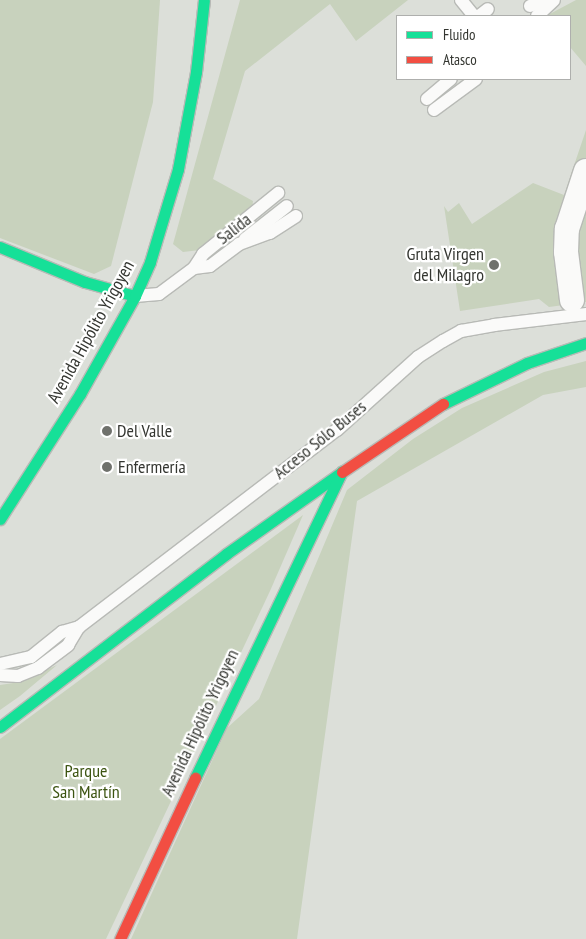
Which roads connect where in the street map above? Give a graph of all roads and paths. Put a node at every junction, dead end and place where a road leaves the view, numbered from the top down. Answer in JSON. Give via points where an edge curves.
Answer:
{"nodes":[{"id":1,"x":204,"y":0,"type":"edge"},
{"id":2,"x":461,"y":0,"type":"edge"},
{"id":3,"x":544,"y":0,"type":"edge"},
{"id":4,"x":554,"y":0,"type":"edge"},
{"id":5,"x":534,"y":11,"type":"edge"},
{"id":6,"x":473,"y":15,"type":"edge"},
{"id":7,"x":450,"y":80,"type":"edge"},
{"id":8,"x":475,"y":80,"type":"edge"},
{"id":9,"x":427,"y":99,"type":"dead end"},
{"id":10,"x":434,"y":110,"type":"dead end"},
{"id":11,"x":586,"y":171,"type":"edge"},
{"id":12,"x":278,"y":194,"type":"dead end"},
{"id":13,"x":291,"y":211,"type":"dead end"},
{"id":14,"x":0,"y":247,"type":"edge"},
{"id":15,"x":194,"y":268,"type":"junction"},
{"id":16,"x":135,"y":296,"type":"junction"},
{"id":17,"x":579,"y":307,"type":"edge"},
{"id":18,"x":586,"y":343,"type":"edge"},
{"id":19,"x":342,"y":471,"type":"junction"},
{"id":20,"x":0,"y":520,"type":"edge"},
{"id":21,"x":79,"y":627,"type":"junction"},
{"id":22,"x":0,"y":664,"type":"edge"},
{"id":23,"x":0,"y":676,"type":"edge"},
{"id":24,"x":0,"y":727,"type":"edge"},
{"id":25,"x":120,"y":939,"type":"edge"}],
"edges":[{"from":1,"to":16,"type":"main road","name":"Avenida Hipólito Yrigoyen","via":[[196,72],[178,168],[165,219]]},
{"from":2,"to":6,"type":"lane"},
{"from":3,"to":5,"type":"lane"},
{"from":4,"to":5,"type":"lane"},
{"from":7,"to":9,"type":"lane"},
{"from":8,"to":10,"type":"lane"},
{"from":11,"to":17,"type":"street","via":[[567,229],[566,252]]},
{"from":12,"to":15,"type":"lane","name":"Salida","via":[[203,254]]},
{"from":13,"to":15,"type":"lane","name":"Salida","via":[[270,233],[239,244],[210,266]]},
{"from":14,"to":16,"type":"main road","via":[[85,282]]},
{"from":15,"to":16,"type":"lane","name":"Salida","via":[[159,294]]},
{"from":16,"to":20,"type":"main road","name":"Avenida Hipólito Yrigoyen","via":[[80,394]]},
{"from":17,"to":21,"type":"lane","name":"Acceso Sólo Buses","via":[[461,331],[418,357],[337,430]]},
{"from":18,"to":19,"type":"main road","via":[[527,363],[462,393]]},
{"from":19,"to":24,"type":"main road","via":[[226,554]]},
{"from":19,"to":25,"type":"main road","name":"Avenida Hipólito Yrigoyen","via":[[286,583]]},
{"from":21,"to":22,"type":"lane","name":"Acceso Sólo Buses","via":[[62,632],[31,657]]},
{"from":21,"to":23,"type":"lane","name":"Acceso Sólo Buses","via":[[68,644],[38,668],[18,676]]}]}
